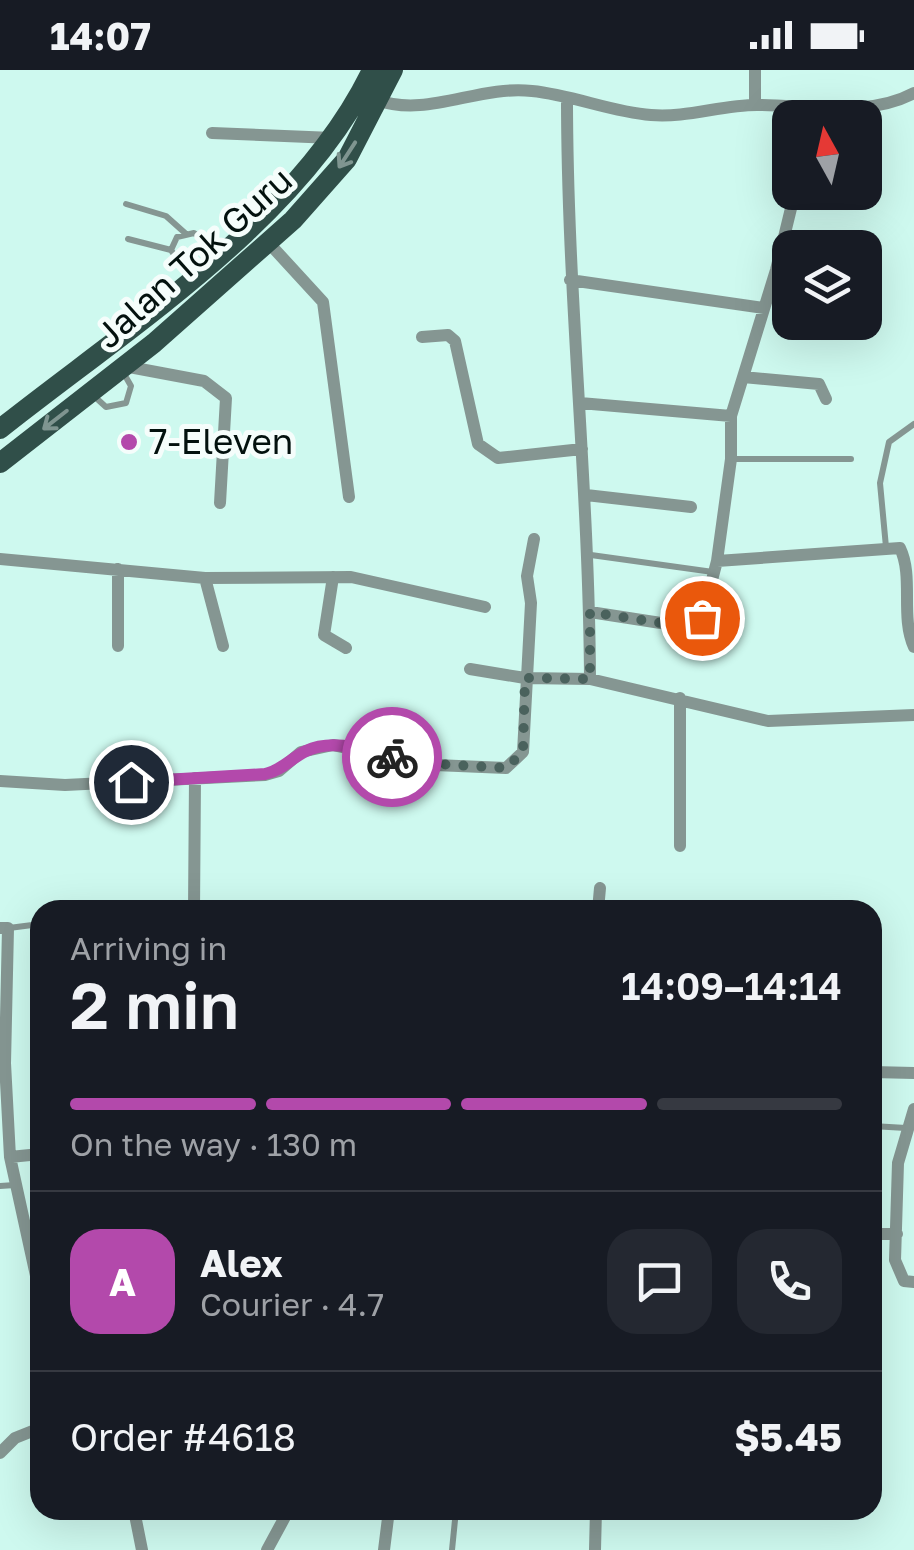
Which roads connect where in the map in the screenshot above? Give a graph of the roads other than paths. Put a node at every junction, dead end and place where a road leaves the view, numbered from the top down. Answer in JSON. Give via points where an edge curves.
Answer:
{"nodes":[{"id":1,"x":372,"y":70,"type":"edge"},
{"id":2,"x":393,"y":70,"type":"edge"},
{"id":3,"x":754,"y":70,"type":"edge"},
{"id":4,"x":914,"y":93,"type":"edge"},
{"id":5,"x":567,"y":98,"type":"junction"},
{"id":6,"x":376,"y":100,"type":"junction"},
{"id":7,"x":882,"y":104,"type":"edge"},
{"id":8,"x":755,"y":105,"type":"junction"},
{"id":9,"x":772,"y":108,"type":"edge"},
{"id":10,"x":212,"y":133,"type":"dead end"},
{"id":11,"x":334,"y":138,"type":"junction"},
{"id":12,"x":126,"y":204,"type":"dead end"},
{"id":13,"x":790,"y":210,"type":"edge"},
{"id":14,"x":185,"y":233,"type":"junction"},
{"id":15,"x":128,"y":239,"type":"dead end"},
{"id":16,"x":267,"y":240,"type":"junction"},
{"id":17,"x":172,"y":250,"type":"junction"},
{"id":18,"x":222,"y":252,"type":"junction"},
{"id":19,"x":190,"y":278,"type":"junction"},
{"id":20,"x":570,"y":280,"type":"junction"},
{"id":21,"x":764,"y":308,"type":"junction"},
{"id":22,"x":422,"y":338,"type":"dead end"},
{"id":23,"x":122,"y":367,"type":"junction"},
{"id":24,"x":66,"y":376,"type":"junction"},
{"id":25,"x":743,"y":377,"type":"junction"},
{"id":26,"x":87,"y":395,"type":"junction"},
{"id":27,"x":826,"y":399,"type":"dead end"},
{"id":28,"x":580,"y":403,"type":"junction"},
{"id":29,"x":731,"y":416,"type":"junction"},
{"id":30,"x":914,"y":424,"type":"edge"},
{"id":31,"x":0,"y":429,"type":"edge"},
{"id":32,"x":582,"y":449,"type":"junction"},
{"id":33,"x":731,"y":459,"type":"junction"},
{"id":34,"x":850,"y":459,"type":"dead end"},
{"id":35,"x":0,"y":463,"type":"edge"},
{"id":36,"x":586,"y":495,"type":"junction"},
{"id":37,"x":348,"y":498,"type":"dead end"},
{"id":38,"x":220,"y":503,"type":"dead end"},
{"id":39,"x":691,"y":507,"type":"dead end"},
{"id":40,"x":534,"y":538,"type":"dead end"},
{"id":41,"x":900,"y":546,"type":"edge"},
{"id":42,"x":591,"y":555,"type":"junction"},
{"id":43,"x":0,"y":560,"type":"edge"},
{"id":44,"x":716,"y":566,"type":"junction"},
{"id":45,"x":118,"y":570,"type":"junction"},
{"id":46,"x":333,"y":577,"type":"junction"},
{"id":47,"x":205,"y":578,"type":"junction"},
{"id":48,"x":485,"y":606,"type":"dead end"},
{"id":49,"x":590,"y":612,"type":"junction"},
{"id":50,"x":118,"y":646,"type":"dead end"},
{"id":51,"x":223,"y":646,"type":"dead end"},
{"id":52,"x":914,"y":647,"type":"edge"},
{"id":53,"x":346,"y":648,"type":"dead end"},
{"id":54,"x":470,"y":669,"type":"dead end"},
{"id":55,"x":525,"y":678,"type":"junction"},
{"id":56,"x":590,"y":679,"type":"junction"},
{"id":57,"x":680,"y":698,"type":"junction"},
{"id":58,"x":914,"y":715,"type":"edge"},
{"id":59,"x":195,"y":778,"type":"junction"},
{"id":60,"x":0,"y":781,"type":"edge"},
{"id":61,"x":680,"y":846,"type":"dead end"},
{"id":62,"x":600,"y":888,"type":"dead end"},
{"id":63,"x":194,"y":900,"type":"edge"},
{"id":64,"x":599,"y":900,"type":"edge"},
{"id":65,"x":30,"y":925,"type":"edge"},
{"id":66,"x":4,"y":928,"type":"edge"},
{"id":67,"x":4,"y":996,"type":"edge"},
{"id":68,"x":882,"y":1072,"type":"edge"},
{"id":69,"x":914,"y":1072,"type":"edge"},
{"id":70,"x":914,"y":1108,"type":"edge"},
{"id":71,"x":882,"y":1126,"type":"edge"},
{"id":72,"x":913,"y":1128,"type":"edge"},
{"id":73,"x":30,"y":1155,"type":"edge"},
{"id":74,"x":10,"y":1157,"type":"junction"},
{"id":75,"x":16,"y":1184,"type":"junction"},
{"id":76,"x":0,"y":1186,"type":"edge"},
{"id":77,"x":898,"y":1213,"type":"junction"},
{"id":78,"x":914,"y":1213,"type":"edge"},
{"id":79,"x":882,"y":1234,"type":"edge"},
{"id":80,"x":897,"y":1234,"type":"junction"},
{"id":81,"x":30,"y":1248,"type":"edge"},
{"id":82,"x":914,"y":1282,"type":"edge"},
{"id":83,"x":30,"y":1432,"type":"edge"},
{"id":84,"x":0,"y":1453,"type":"edge"},
{"id":85,"x":136,"y":1520,"type":"edge"},
{"id":86,"x":284,"y":1520,"type":"edge"},
{"id":87,"x":387,"y":1520,"type":"edge"},
{"id":88,"x":455,"y":1520,"type":"edge"},
{"id":89,"x":596,"y":1520,"type":"edge"},
{"id":90,"x":142,"y":1550,"type":"edge"},
{"id":91,"x":267,"y":1550,"type":"edge"},
{"id":92,"x":384,"y":1550,"type":"edge"},
{"id":93,"x":452,"y":1550,"type":"edge"},
{"id":94,"x":595,"y":1550,"type":"edge"}],
"edges":[{"from":1,"to":11,"type":"main road","name":"Jalan Tok Guru"},
{"from":2,"to":6,"type":"main road","name":"Jalan Tok Guru"},
{"from":3,"to":8,"type":"street"},
{"from":4,"to":7,"type":"street"},
{"from":5,"to":6,"type":"street","via":[[509,91],[402,110]]},
{"from":5,"to":8,"type":"street","via":[[654,116]]},
{"from":5,"to":20,"type":"street"},
{"from":6,"to":16,"type":"main road","name":"Jalan Tok Guru","one_way":true,"via":[[347,159]]},
{"from":8,"to":9,"type":"street"},
{"from":10,"to":11,"type":"street"},
{"from":11,"to":18,"type":"main road","name":"Jalan Tok Guru","via":[[282,200]]},
{"from":12,"to":14,"type":"lane","via":[[166,216]]},
{"from":13,"to":21,"type":"street"},
{"from":14,"to":17,"type":"lane"},
{"from":14,"to":18,"type":"lane"},
{"from":15,"to":17,"type":"lane"},
{"from":16,"to":23,"type":"main road","name":"Jalan Tok Guru"},
{"from":16,"to":37,"type":"street","via":[[323,302]]},
{"from":17,"to":19,"type":"lane"},
{"from":18,"to":19,"type":"main road","name":"Jalan Tok Guru"},
{"from":19,"to":24,"type":"main road","name":"Jalan Tok Guru"},
{"from":20,"to":21,"type":"street"},
{"from":20,"to":28,"type":"street"},
{"from":21,"to":25,"type":"street"},
{"from":22,"to":32,"type":"street","via":[[448,335],[455,341],[478,444],[486,453],[498,458]]},
{"from":23,"to":26,"type":"main road","name":"Jalan Tok Guru"},
{"from":23,"to":26,"type":"lane","via":[[131,386],[126,403],[106,407]]},
{"from":23,"to":38,"type":"street","via":[[204,381],[226,398]]},
{"from":24,"to":26,"type":"main road"},
{"from":24,"to":31,"type":"main road","name":"Jalan Tok Guru"},
{"from":25,"to":27,"type":"street","via":[[802,379],[819,384]]},
{"from":25,"to":29,"type":"street"},
{"from":26,"to":35,"type":"main road","name":"Jalan Tok Guru","one_way":true},
{"from":28,"to":29,"type":"street"},
{"from":28,"to":32,"type":"street"},
{"from":29,"to":33,"type":"street"},
{"from":30,"to":41,"type":"lane","via":[[889,442],[880,483]]},
{"from":32,"to":36,"type":"street"},
{"from":33,"to":34,"type":"lane"},
{"from":33,"to":44,"type":"street"},
{"from":36,"to":39,"type":"street"},
{"from":36,"to":42,"type":"street"},
{"from":40,"to":55,"type":"street"},
{"from":41,"to":44,"type":"street"},
{"from":41,"to":52,"type":"street"},
{"from":42,"to":44,"type":"lane"},
{"from":42,"to":49,"type":"street"},
{"from":43,"to":45,"type":"street"},
{"from":44,"to":49,"type":"street","via":[[702,618],[693,625]]},
{"from":45,"to":47,"type":"street"},
{"from":45,"to":50,"type":"street"},
{"from":46,"to":47,"type":"street"},
{"from":46,"to":48,"type":"street"},
{"from":46,"to":53,"type":"street","via":[[324,635]]},
{"from":47,"to":51,"type":"street"},
{"from":49,"to":56,"type":"street"},
{"from":54,"to":55,"type":"street"},
{"from":55,"to":56,"type":"street"},
{"from":55,"to":59,"type":"street","via":[[523,752],[506,768],[435,764],[333,745],[302,752],[279,771]]},
{"from":56,"to":57,"type":"street"},
{"from":57,"to":58,"type":"street","via":[[768,722]]},
{"from":57,"to":61,"type":"street"},
{"from":59,"to":60,"type":"street","via":[[65,786]]},
{"from":59,"to":63,"type":"street"},
{"from":62,"to":64,"type":"street"},
{"from":65,"to":66,"type":"lane"},
{"from":66,"to":67,"type":"street"},
{"from":67,"to":74,"type":"street"},
{"from":68,"to":69,"type":"street"},
{"from":70,"to":72,"type":"street"},
{"from":71,"to":72,"type":"lane"},
{"from":72,"to":77,"type":"street","via":[[898,1163]]},
{"from":73,"to":74,"type":"street"},
{"from":74,"to":75,"type":"street"},
{"from":75,"to":76,"type":"lane"},
{"from":75,"to":81,"type":"street"},
{"from":77,"to":78,"type":"street"},
{"from":77,"to":80,"type":"street"},
{"from":79,"to":80,"type":"street"},
{"from":80,"to":82,"type":"street","via":[[898,1273]]},
{"from":83,"to":84,"type":"street"},
{"from":85,"to":90,"type":"street"},
{"from":86,"to":91,"type":"street"},
{"from":87,"to":92,"type":"street"},
{"from":88,"to":93,"type":"lane"},
{"from":89,"to":94,"type":"street"}]}
